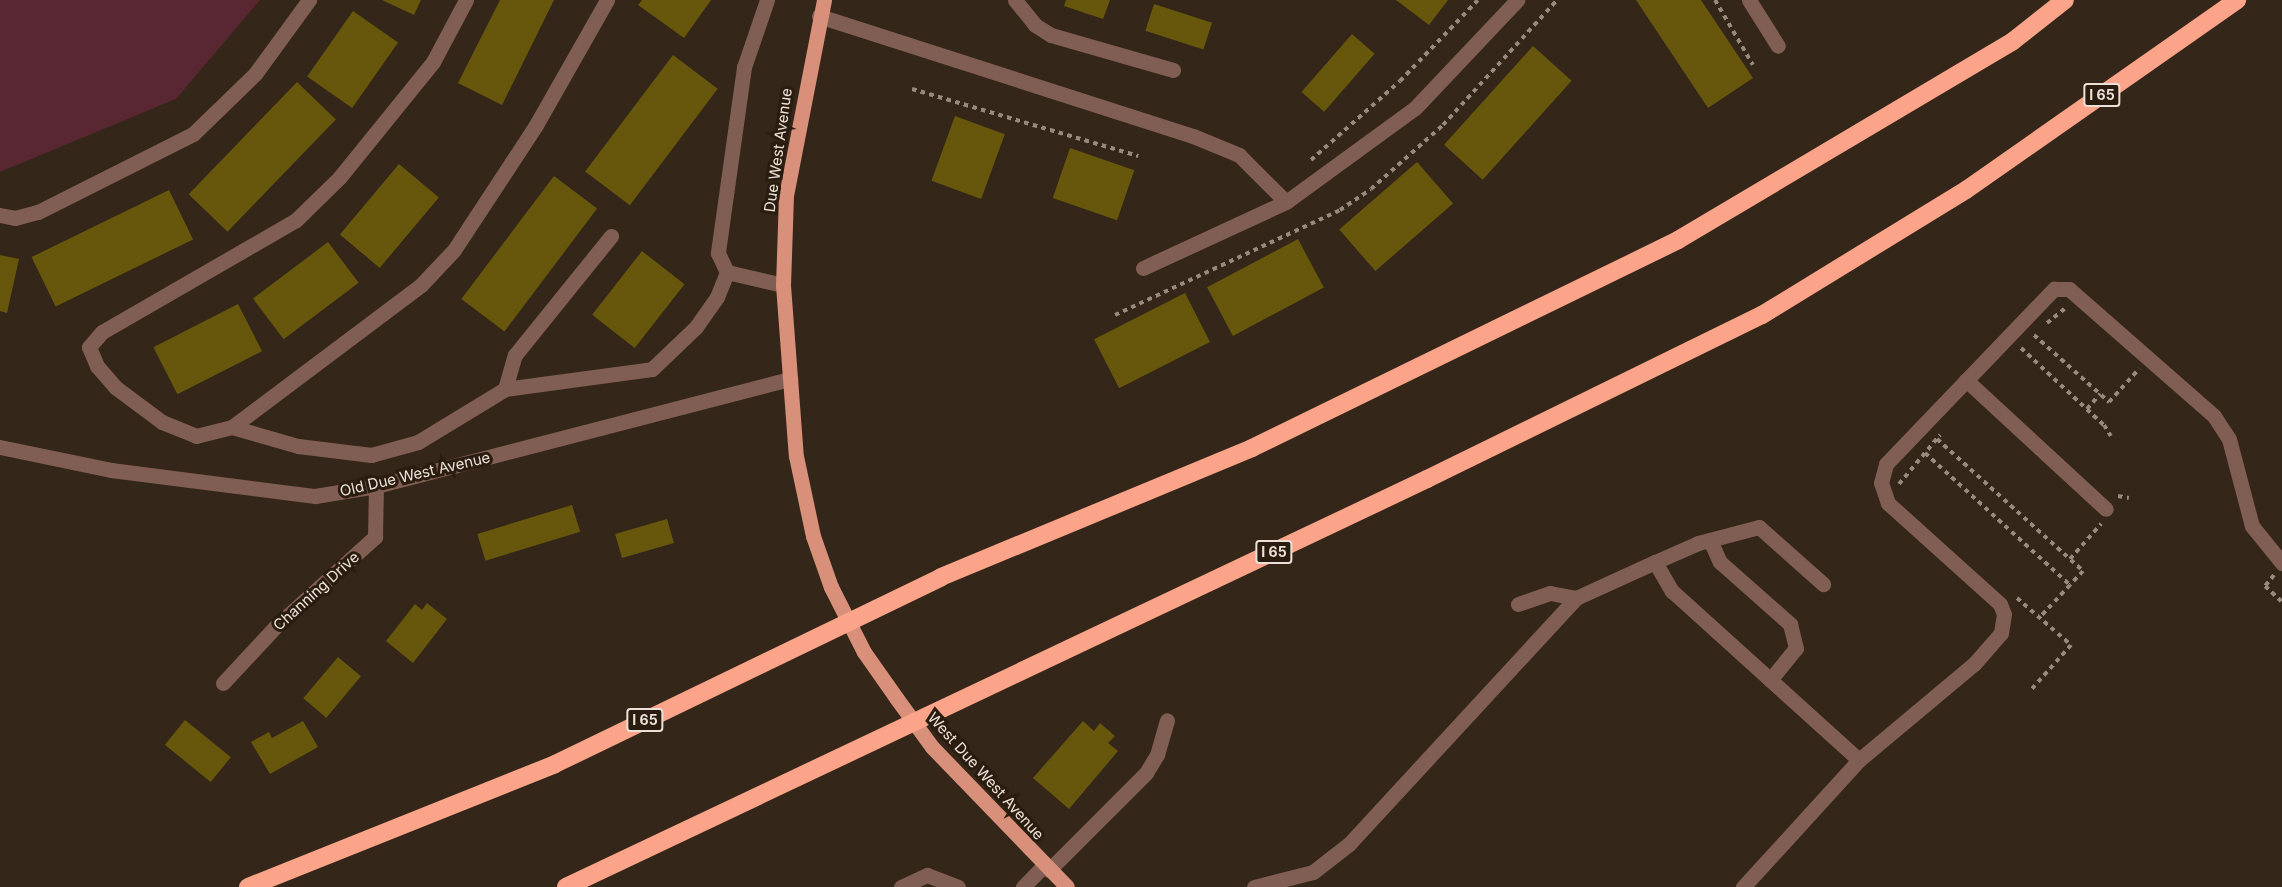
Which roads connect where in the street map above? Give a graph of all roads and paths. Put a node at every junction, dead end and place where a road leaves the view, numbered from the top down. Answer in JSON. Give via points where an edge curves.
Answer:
{"nodes":[{"id":1,"x":309,"y":0,"type":"edge"},
{"id":2,"x":466,"y":0,"type":"edge"},
{"id":3,"x":607,"y":0,"type":"edge"},
{"id":4,"x":767,"y":0,"type":"edge"},
{"id":5,"x":824,"y":0,"type":"edge"},
{"id":6,"x":1015,"y":0,"type":"edge"},
{"id":7,"x":1478,"y":0,"type":"edge"},
{"id":8,"x":1517,"y":0,"type":"edge"},
{"id":9,"x":1557,"y":0,"type":"edge"},
{"id":10,"x":1715,"y":0,"type":"edge"},
{"id":11,"x":1749,"y":0,"type":"edge"},
{"id":12,"x":2065,"y":0,"type":"edge"},
{"id":13,"x":2237,"y":0,"type":"edge"},
{"id":14,"x":819,"y":16,"type":"junction"},
{"id":15,"x":1778,"y":46,"type":"dead end"},
{"id":16,"x":1753,"y":65,"type":"dead end"},
{"id":17,"x":1173,"y":70,"type":"dead end"},
{"id":18,"x":912,"y":89,"type":"dead end"},
{"id":19,"x":1138,"y":156,"type":"dead end"},
{"id":20,"x":1311,"y":160,"type":"dead end"},
{"id":21,"x":1286,"y":202,"type":"junction"},
{"id":22,"x":0,"y":215,"type":"edge"},
{"id":23,"x":611,"y":236,"type":"dead end"},
{"id":24,"x":1143,"y":268,"type":"dead end"},
{"id":25,"x":727,"y":272,"type":"junction"},
{"id":26,"x":783,"y":285,"type":"junction"},
{"id":27,"x":2078,"y":313,"type":"dead end"},
{"id":28,"x":1115,"y":315,"type":"dead end"},
{"id":29,"x":2034,"y":335,"type":"junction"},
{"id":30,"x":2021,"y":348,"type":"junction"},
{"id":31,"x":2013,"y":356,"type":"dead end"},
{"id":32,"x":2132,"y":359,"type":"dead end"},
{"id":33,"x":2141,"y":367,"type":"junction"},
{"id":34,"x":2149,"y":374,"type":"dead end"},
{"id":35,"x":790,"y":379,"type":"junction"},
{"id":36,"x":1966,"y":380,"type":"junction"},
{"id":37,"x":505,"y":389,"type":"junction"},
{"id":38,"x":2100,"y":394,"type":"junction"},
{"id":39,"x":2087,"y":409,"type":"junction"},
{"id":40,"x":232,"y":427,"type":"junction"},
{"id":41,"x":1943,"y":431,"type":"dead end"},
{"id":42,"x":2110,"y":436,"type":"dead end"},
{"id":43,"x":1937,"y":439,"type":"junction"},
{"id":44,"x":0,"y":447,"type":"edge"},
{"id":45,"x":1925,"y":453,"type":"junction"},
{"id":46,"x":376,"y":486,"type":"junction"},
{"id":47,"x":1906,"y":494,"type":"dead end"},
{"id":48,"x":2129,"y":498,"type":"dead end"},
{"id":49,"x":2103,"y":506,"type":"junction"},
{"id":50,"x":1710,"y":540,"type":"junction"},
{"id":51,"x":2070,"y":559,"type":"junction"},
{"id":52,"x":1655,"y":561,"type":"junction"},
{"id":53,"x":2275,"y":566,"type":"edge"},
{"id":54,"x":1823,"y":584,"type":"dead end"},
{"id":55,"x":2070,"y":585,"type":"junction"},
{"id":56,"x":2008,"y":590,"type":"dead end"},
{"id":57,"x":1576,"y":598,"type":"junction"},
{"id":58,"x":2016,"y":598,"type":"junction"},
{"id":59,"x":2282,"y":602,"type":"edge"},
{"id":60,"x":1518,"y":604,"type":"dead end"},
{"id":61,"x":2019,"y":607,"type":"dead end"},
{"id":62,"x":2040,"y":617,"type":"junction"},
{"id":63,"x":1770,"y":680,"type":"junction"},
{"id":64,"x":223,"y":683,"type":"dead end"},
{"id":65,"x":2030,"y":691,"type":"dead end"},
{"id":66,"x":1167,"y":720,"type":"dead end"},
{"id":67,"x":1859,"y":760,"type":"junction"},
{"id":68,"x":1046,"y":868,"type":"junction"},
{"id":69,"x":248,"y":887,"type":"edge"},
{"id":70,"x":566,"y":887,"type":"edge"},
{"id":71,"x":901,"y":887,"type":"edge"},
{"id":72,"x":958,"y":887,"type":"edge"},
{"id":73,"x":1023,"y":887,"type":"edge"},
{"id":74,"x":1067,"y":887,"type":"edge"},
{"id":75,"x":1254,"y":887,"type":"edge"},
{"id":76,"x":1743,"y":887,"type":"edge"}],
"edges":[{"from":1,"to":22,"type":"street","via":[[255,74],[194,134],[38,212],[15,218]]},
{"from":2,"to":40,"type":"street","via":[[433,62],[340,177],[296,220],[102,332],[89,347],[97,366],[115,387],[162,422],[196,436]]},
{"from":3,"to":40,"type":"street","via":[[536,125],[454,250],[421,285]]},
{"from":4,"to":25,"type":"street","via":[[743,78],[717,253]]},
{"from":5,"to":14,"type":"main road","name":"Due West Avenue"},
{"from":6,"to":17,"type":"street","via":[[1035,25],[1052,35]]},
{"from":7,"to":20,"type":"path","via":[[1400,81]]},
{"from":8,"to":21,"type":"street","via":[[1415,108]]},
{"from":9,"to":28,"type":"path","via":[[1443,125],[1371,189],[1340,210]]},
{"from":10,"to":16,"type":"path"},
{"from":11,"to":15,"type":"street"},
{"from":12,"to":69,"type":"highway","number":"I 65","via":[[2013,41],[1678,240],[1263,443],[941,577],[555,764]]},
{"from":13,"to":70,"type":"highway","number":"I 65","via":[[1966,190],[1762,315],[1427,479]]},
{"from":14,"to":21,"type":"street","via":[[1193,136],[1239,155]]},
{"from":14,"to":26,"type":"main road","name":"Due West Avenue","via":[[786,195]]},
{"from":18,"to":19,"type":"path"},
{"from":21,"to":24,"type":"street"},
{"from":23,"to":37,"type":"street","via":[[515,355]]},
{"from":25,"to":26,"type":"street"},
{"from":25,"to":37,"type":"street","via":[[717,297],[696,327],[651,369]]},
{"from":26,"to":35,"type":"main road","name":"Due West Avenue"},
{"from":27,"to":29,"type":"path","via":[[2069,305]]},
{"from":29,"to":30,"type":"path"},
{"from":29,"to":38,"type":"path"},
{"from":30,"to":31,"type":"path"},
{"from":30,"to":39,"type":"path"},
{"from":32,"to":33,"type":"path"},
{"from":33,"to":34,"type":"path"},
{"from":33,"to":38,"type":"path","via":[[2109,402]]},
{"from":35,"to":46,"type":"street","name":"Old Due West Avenue"},
{"from":35,"to":68,"type":"main road","name":"West Due West Avenue","via":[[797,467],[813,536],[831,587],[864,652],[932,747]]},
{"from":36,"to":49,"type":"street"},
{"from":36,"to":53,"type":"street","via":[[2054,289],[2069,289],[2214,416],[2229,439],[2252,526]]},
{"from":36,"to":67,"type":"street","via":[[1886,464],[1881,483],[1888,503],[2000,604],[2004,614],[2001,633],[1974,664]]},
{"from":37,"to":40,"type":"street","via":[[418,442],[371,455],[298,446]]},
{"from":38,"to":39,"type":"path"},
{"from":39,"to":42,"type":"path"},
{"from":41,"to":43,"type":"path"},
{"from":43,"to":45,"type":"path"},
{"from":43,"to":51,"type":"path"},
{"from":44,"to":46,"type":"street","name":"Old Due West Avenue","via":[[111,470],[282,495],[315,496]]},
{"from":45,"to":47,"type":"path","via":[[1898,486]]},
{"from":45,"to":55,"type":"path"},
{"from":46,"to":64,"type":"street","name":"Channing Drive","via":[[375,537],[275,627]]},
{"from":48,"to":49,"type":"path"},
{"from":49,"to":51,"type":"path","via":[[2102,523]]},
{"from":50,"to":52,"type":"street"},
{"from":50,"to":54,"type":"street","via":[[1759,527]]},
{"from":50,"to":63,"type":"street","via":[[1720,562],[1790,624],[1796,648]]},
{"from":51,"to":55,"type":"path","via":[[2083,571]]},
{"from":52,"to":57,"type":"street"},
{"from":52,"to":63,"type":"street","via":[[1672,591]]},
{"from":53,"to":59,"type":"path","via":[[2275,574],[2265,586]]},
{"from":55,"to":62,"type":"path"},
{"from":56,"to":58,"type":"path"},
{"from":57,"to":60,"type":"street","via":[[1550,593]]},
{"from":57,"to":75,"type":"street","via":[[1349,844],[1313,872]]},
{"from":58,"to":61,"type":"path"},
{"from":58,"to":62,"type":"path"},
{"from":62,"to":65,"type":"path","via":[[2072,645]]},
{"from":63,"to":67,"type":"street"},
{"from":66,"to":68,"type":"street","via":[[1157,755],[1146,773]]},
{"from":67,"to":76,"type":"street"},
{"from":68,"to":73,"type":"street"},
{"from":68,"to":74,"type":"main road","name":"West Due West Avenue"},
{"from":71,"to":72,"type":"street","via":[[927,875]]}]}
